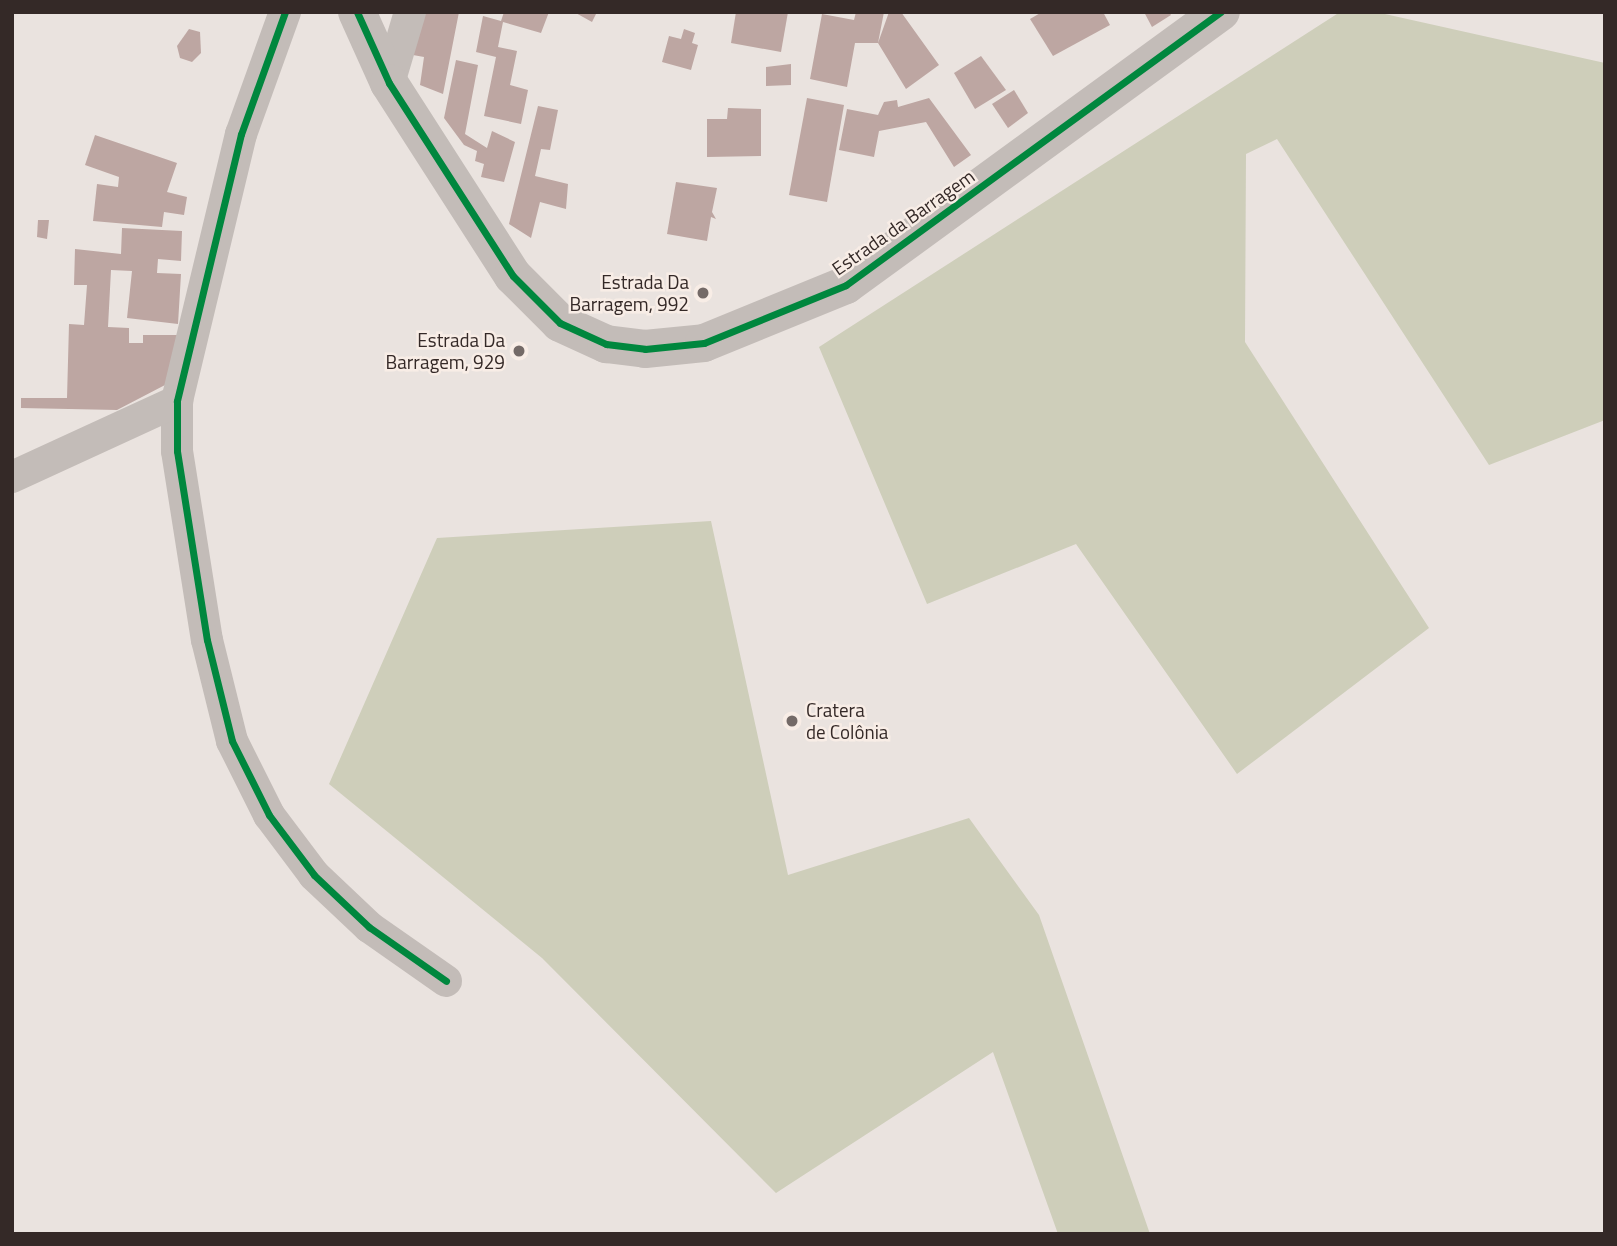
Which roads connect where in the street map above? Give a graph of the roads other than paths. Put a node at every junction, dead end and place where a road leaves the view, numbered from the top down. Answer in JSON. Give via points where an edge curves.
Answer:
{"nodes":[{"id":1,"x":285,"y":12,"type":"edge"},
{"id":2,"x":357,"y":12,"type":"edge"},
{"id":3,"x":410,"y":12,"type":"edge"},
{"id":4,"x":1221,"y":12,"type":"edge"},
{"id":5,"x":389,"y":83,"type":"junction"},
{"id":6,"x":177,"y":401,"type":"junction"},
{"id":7,"x":12,"y":477,"type":"edge"},
{"id":8,"x":446,"y":981,"type":"dead end"}],
"edges":[{"from":1,"to":6,"type":"street","via":[[241,134]]},
{"from":2,"to":5,"type":"street","name":"Estrada da Barragem"},
{"from":3,"to":5,"type":"street"},
{"from":4,"to":5,"type":"street","name":"Estrada da Barragem","via":[[846,285],[704,343],[645,349],[606,344],[560,323],[513,276]]},
{"from":6,"to":7,"type":"street"},
{"from":6,"to":8,"type":"street","via":[[177,451],[207,640],[232,741],[269,815],[314,875],[369,927]]}]}
